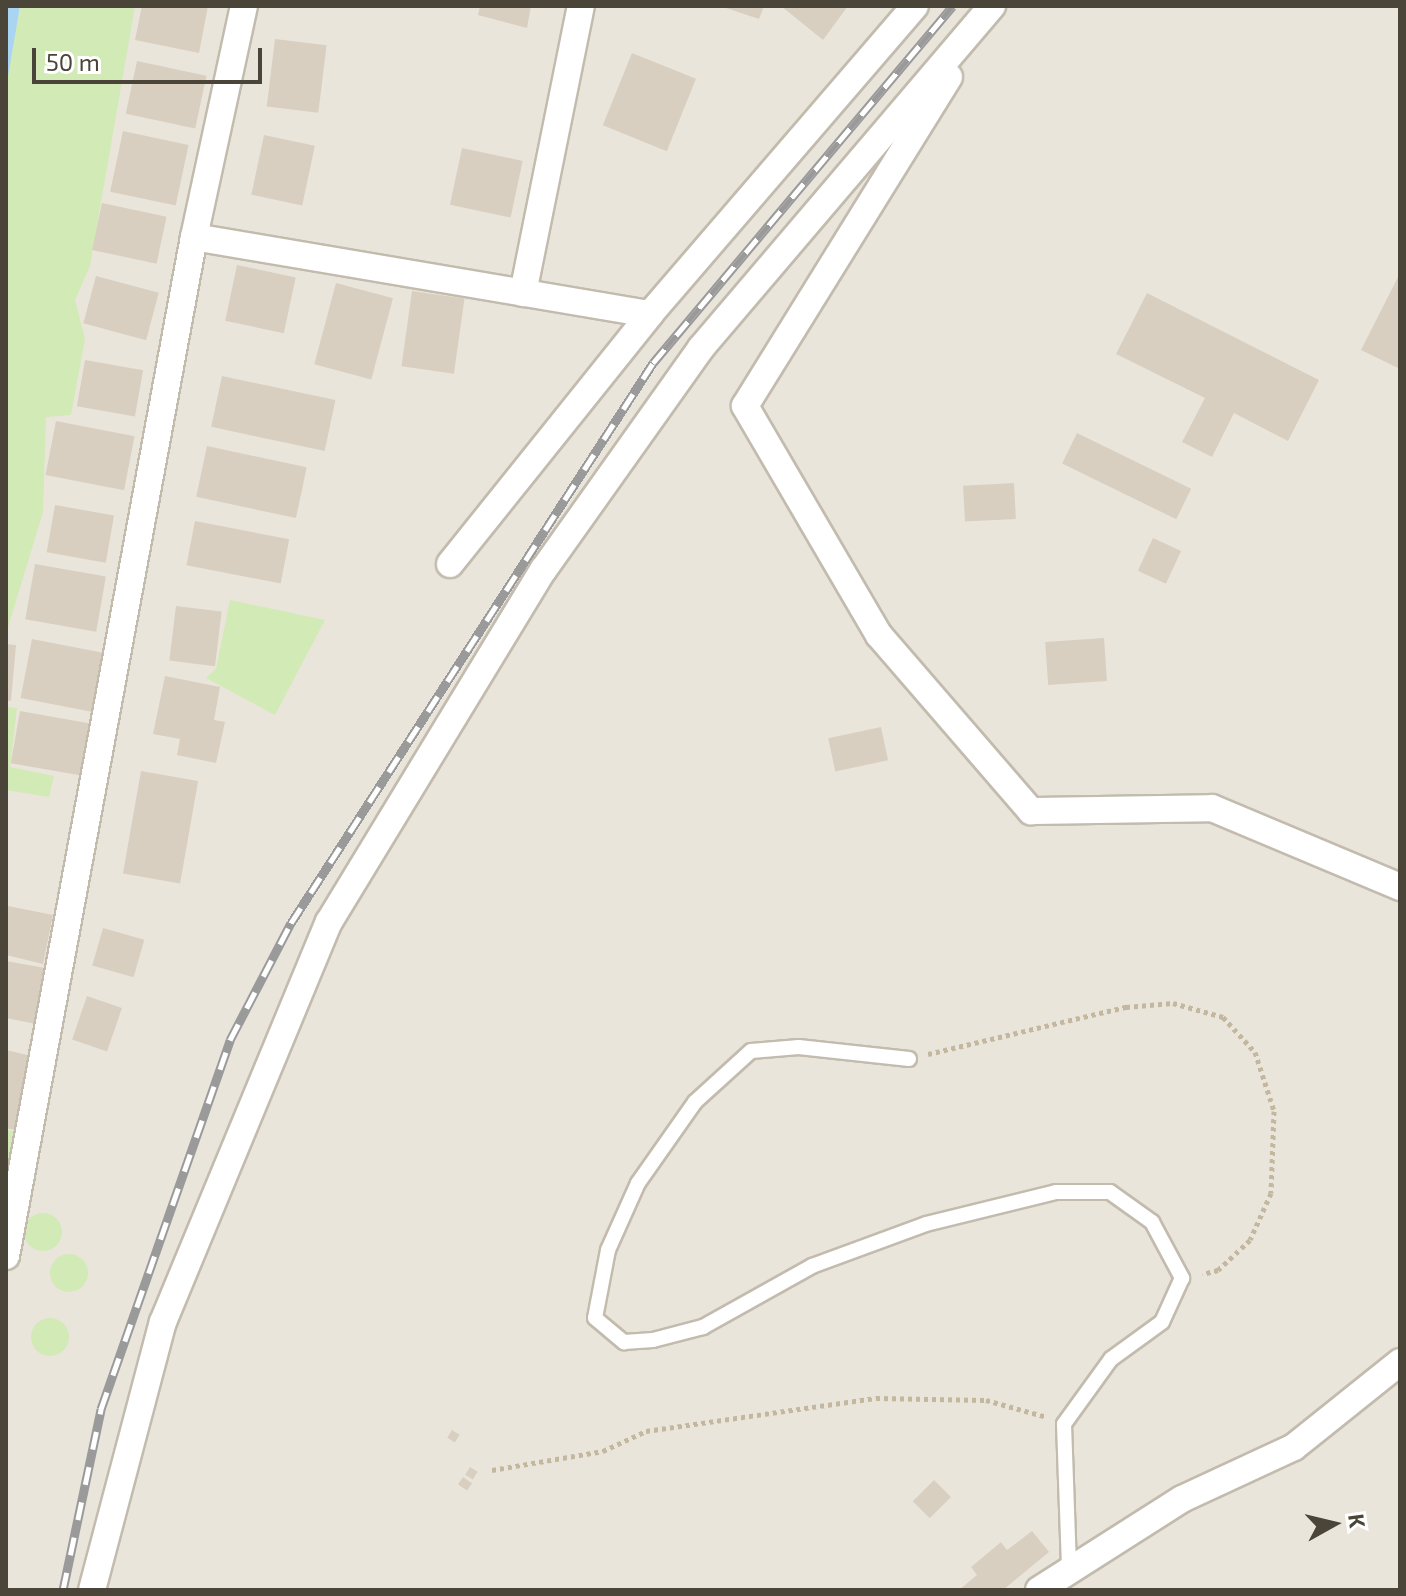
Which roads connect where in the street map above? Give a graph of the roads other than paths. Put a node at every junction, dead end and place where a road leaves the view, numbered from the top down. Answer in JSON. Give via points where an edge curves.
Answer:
{"nodes":[{"id":1,"x":244,"y":6,"type":"edge"},
{"id":2,"x":581,"y":6,"type":"edge"},
{"id":3,"x":915,"y":6,"type":"edge"},
{"id":4,"x":993,"y":6,"type":"edge"},
{"id":5,"x":194,"y":237,"type":"junction"},
{"id":6,"x":523,"y":293,"type":"junction"},
{"id":7,"x":650,"y":314,"type":"junction"},
{"id":8,"x":450,"y":564,"type":"dead end"},
{"id":9,"x":1400,"y":887,"type":"edge"},
{"id":10,"x":909,"y":1059,"type":"road end"},
{"id":11,"x":6,"y":1256,"type":"edge"},
{"id":12,"x":1400,"y":1362,"type":"edge"},
{"id":13,"x":1069,"y":1570,"type":"junction"},
{"id":14,"x":92,"y":1590,"type":"edge"},
{"id":15,"x":1039,"y":1590,"type":"edge"}],
"edges":[{"from":1,"to":5,"type":"street"},
{"from":2,"to":6,"type":"street"},
{"from":3,"to":7,"type":"street"},
{"from":4,"to":9,"type":"street","via":[[745,406],[879,635],[1031,811],[1212,808]]},
{"from":4,"to":14,"type":"street","via":[[701,348],[544,569],[329,922],[163,1322]]},
{"from":5,"to":6,"type":"street"},
{"from":5,"to":11,"type":"street"},
{"from":6,"to":7,"type":"street"},
{"from":7,"to":8,"type":"street"},
{"from":10,"to":13,"type":"lane","via":[[799,1047],[751,1051],[695,1102],[638,1183],[608,1250],[595,1318],[624,1342],[703,1327],[812,1266],[926,1224],[1056,1192],[1110,1192],[1152,1222],[1182,1278],[1162,1322],[1111,1359],[1064,1424]]},
{"from":12,"to":13,"type":"street","via":[[1294,1447],[1182,1499]]},
{"from":13,"to":15,"type":"street"}]}
